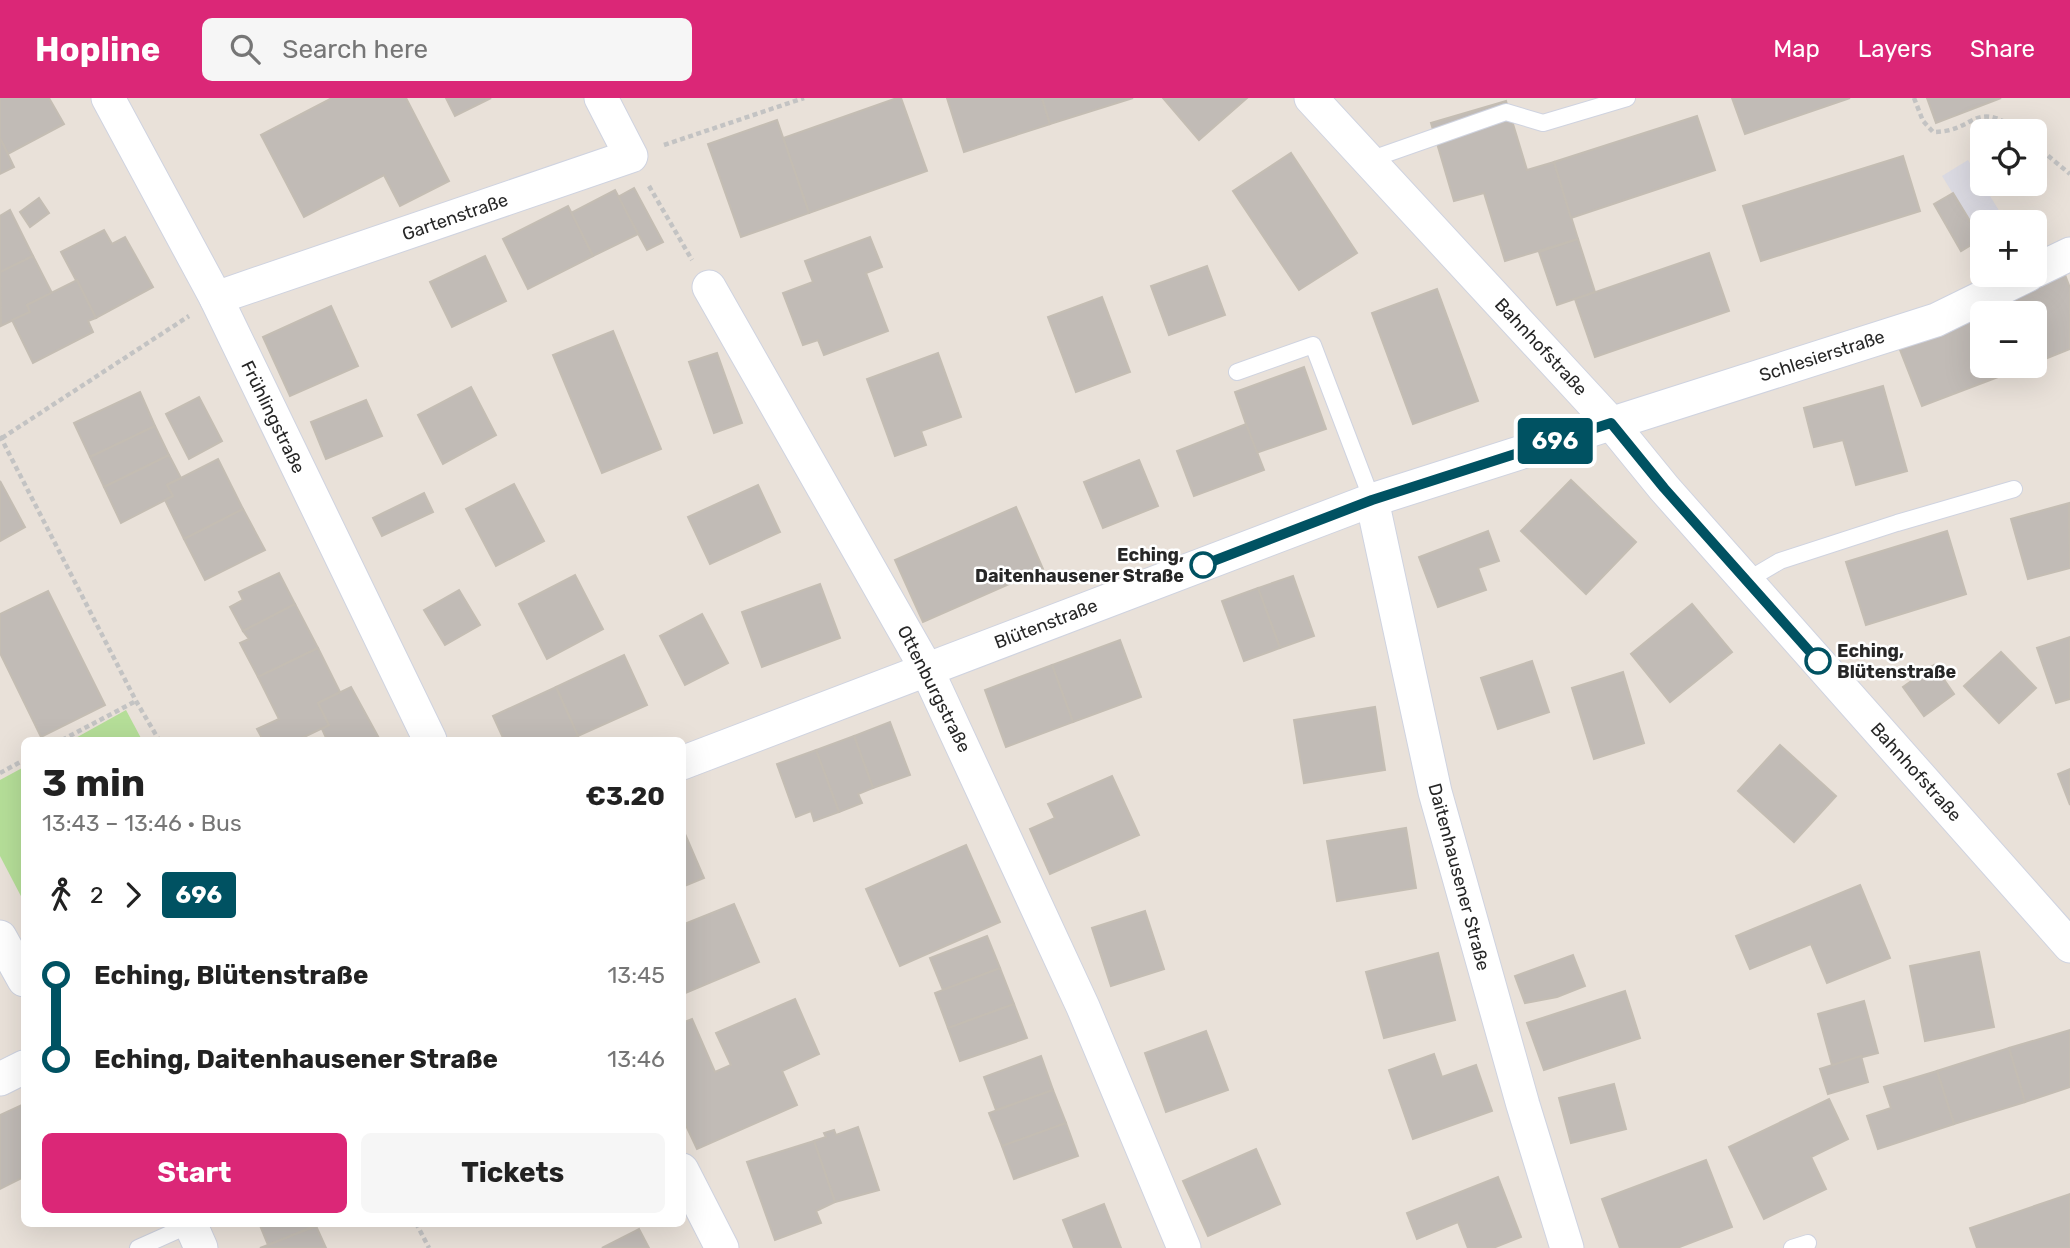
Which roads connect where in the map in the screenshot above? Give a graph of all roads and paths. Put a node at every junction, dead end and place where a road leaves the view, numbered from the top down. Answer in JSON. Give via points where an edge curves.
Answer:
{"nodes":[{"id":1,"x":108,"y":98,"type":"edge"},
{"id":2,"x":601,"y":98,"type":"edge"},
{"id":3,"x":804,"y":98,"type":"edge"},
{"id":4,"x":1311,"y":98,"type":"edge"},
{"id":5,"x":1627,"y":98,"type":"edge"},
{"id":6,"x":1914,"y":98,"type":"edge"},
{"id":7,"x":2004,"y":119,"type":"edge"},
{"id":8,"x":2047,"y":155,"type":"edge"},
{"id":9,"x":631,"y":156,"type":"junction"},
{"id":10,"x":1369,"y":160,"type":"junction"},
{"id":11,"x":2070,"y":174,"type":"edge"},
{"id":12,"x":2070,"y":254,"type":"edge"},
{"id":13,"x":2047,"y":265,"type":"edge"},
{"id":14,"x":2003,"y":287,"type":"edge"},
{"id":15,"x":709,"y":288,"type":"joint"},
{"id":16,"x":216,"y":298,"type":"junction"},
{"id":17,"x":1237,"y":372,"type":"dead end"},
{"id":18,"x":1611,"y":423,"type":"junction"},
{"id":19,"x":1,"y":437,"type":"edge"},
{"id":20,"x":2014,"y":489,"type":"dead end"},
{"id":21,"x":1372,"y":500,"type":"junction"},
{"id":22,"x":1746,"y":581,"type":"junction"},
{"id":23,"x":927,"y":670,"type":"junction"},
{"id":24,"x":136,"y":701,"type":"junction"},
{"id":25,"x":68,"y":737,"type":"edge"},
{"id":26,"x":157,"y":737,"type":"edge"},
{"id":27,"x":428,"y":737,"type":"edge"},
{"id":28,"x":686,"y":761,"type":"edge"},
{"id":29,"x":21,"y":762,"type":"edge"},
{"id":30,"x":0,"y":773,"type":"edge"},
{"id":31,"x":0,"y":937,"type":"edge"},
{"id":32,"x":2070,"y":946,"type":"edge"},
{"id":33,"x":21,"y":975,"type":"edge"},
{"id":34,"x":21,"y":1068,"type":"edge"},
{"id":35,"x":0,"y":1079,"type":"edge"},
{"id":36,"x":686,"y":1178,"type":"edge"},
{"id":37,"x":417,"y":1227,"type":"edge"},
{"id":38,"x":194,"y":1230,"type":"edge"},
{"id":39,"x":1808,"y":1242,"type":"dead end"},
{"id":40,"x":138,"y":1248,"type":"edge"},
{"id":41,"x":429,"y":1248,"type":"edge"},
{"id":42,"x":722,"y":1248,"type":"edge"},
{"id":43,"x":1184,"y":1248,"type":"edge"},
{"id":44,"x":1567,"y":1248,"type":"edge"},
{"id":45,"x":1792,"y":1248,"type":"edge"}],
"edges":[{"from":1,"to":16,"type":"street","name":"Frühlingstraße"},
{"from":2,"to":9,"type":"street"},
{"from":3,"to":9,"type":"path"},
{"from":4,"to":10,"type":"street","name":"Bahnhofstraße"},
{"from":5,"to":10,"type":"lane","via":[[1543,123],[1506,113]]},
{"from":6,"to":7,"type":"path","via":[[1933,132],[1957,128],[1972,116],[1987,113]]},
{"from":8,"to":11,"type":"path"},
{"from":9,"to":15,"type":"path"},
{"from":9,"to":16,"type":"street","name":"Gartenstraße"},
{"from":10,"to":18,"type":"street","name":"Bahnhofstraße"},
{"from":12,"to":13,"type":"street"},
{"from":14,"to":18,"type":"street","name":"Schlesierstraße","via":[[1936,320]]},
{"from":15,"to":23,"type":"street","name":"Ottenburgstraße"},
{"from":16,"to":19,"type":"path"},
{"from":16,"to":27,"type":"street","name":"Frühlingstraße"},
{"from":17,"to":21,"type":"lane","via":[[1313,345]]},
{"from":18,"to":21,"type":"street","name":"Blütenstraße"},
{"from":18,"to":22,"type":"street","name":"Bahnhofstraße"},
{"from":19,"to":24,"type":"path"},
{"from":20,"to":22,"type":"lane","via":[[1780,561]]},
{"from":21,"to":23,"type":"street","name":"Blütenstraße"},
{"from":21,"to":44,"type":"street","name":"Daitenhausener Straße","via":[[1435,792]]},
{"from":22,"to":32,"type":"street","name":"Bahnhofstraße"},
{"from":23,"to":28,"type":"street","name":"Blütenstraße"},
{"from":23,"to":43,"type":"street","name":"Ottenburgstraße","via":[[1083,1007]]},
{"from":24,"to":25,"type":"path"},
{"from":24,"to":26,"type":"path"},
{"from":29,"to":30,"type":"path"},
{"from":31,"to":33,"type":"street"},
{"from":34,"to":35,"type":"street"},
{"from":36,"to":42,"type":"street"},
{"from":37,"to":41,"type":"path"},
{"from":38,"to":40,"type":"lane"},
{"from":39,"to":45,"type":"lane"}]}
